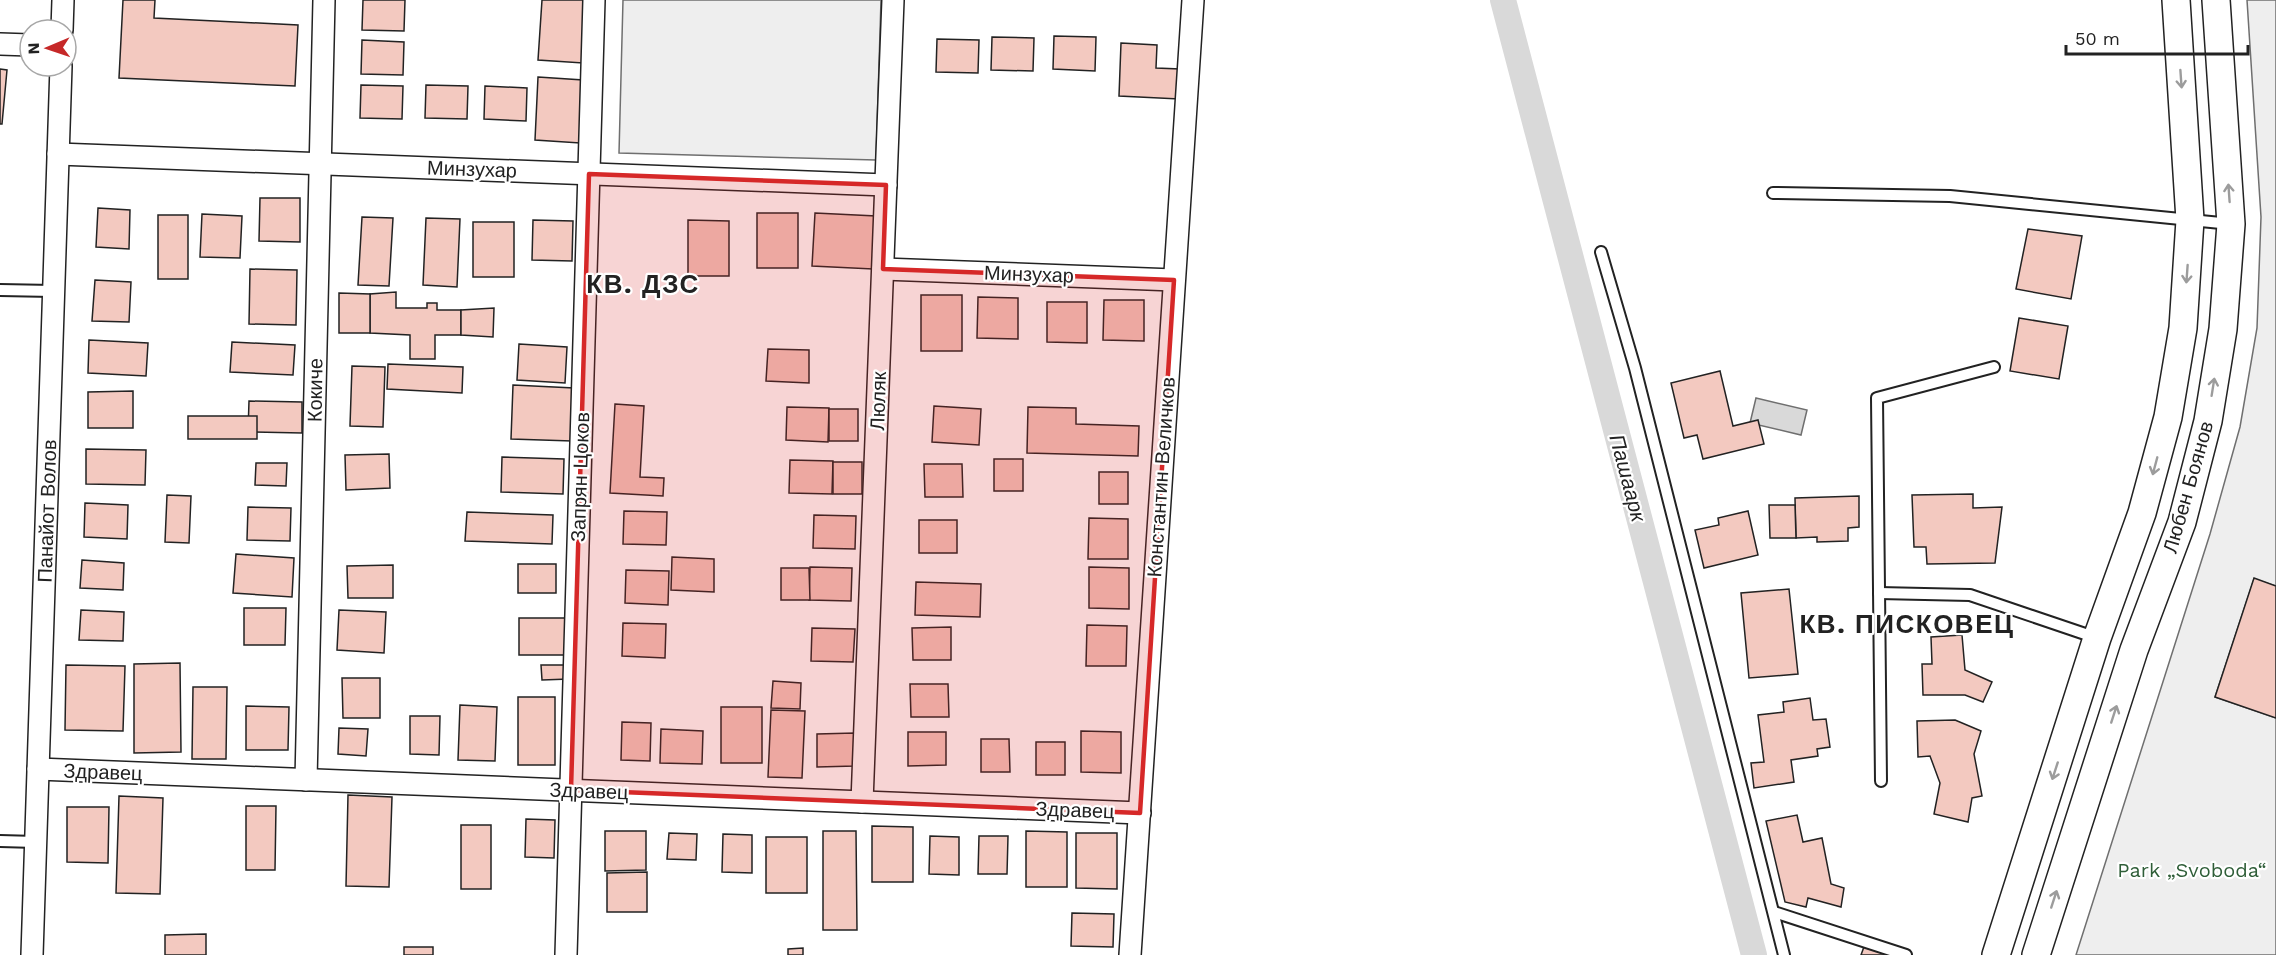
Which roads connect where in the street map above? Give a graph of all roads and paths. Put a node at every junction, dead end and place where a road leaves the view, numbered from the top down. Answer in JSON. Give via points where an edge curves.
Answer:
{"nodes":[{"id":1,"x":63,"y":0,"type":"edge"},
{"id":2,"x":324,"y":0,"type":"edge"},
{"id":3,"x":594,"y":0,"type":"edge"},
{"id":4,"x":893,"y":0,"type":"edge"},
{"id":5,"x":1193,"y":0,"type":"edge"},
{"id":6,"x":2176,"y":0,"type":"edge"},
{"id":7,"x":2216,"y":0,"type":"edge"},
{"id":8,"x":62,"y":18,"type":"edge"},
{"id":9,"x":0,"y":44,"type":"edge"},
{"id":10,"x":18,"y":45,"type":"edge"},
{"id":11,"x":61,"y":78,"type":"edge"},
{"id":12,"x":58,"y":154,"type":"junction"},
{"id":13,"x":320,"y":164,"type":"junction"},
{"id":14,"x":589,"y":174,"type":"junction"},
{"id":15,"x":886,"y":185,"type":"junction"},
{"id":16,"x":1773,"y":193,"type":"dead end"},
{"id":17,"x":2190,"y":220,"type":"junction"},
{"id":18,"x":2231,"y":224,"type":"junction"},
{"id":19,"x":1601,"y":252,"type":"dead end"},
{"id":20,"x":883,"y":269,"type":"junction"},
{"id":21,"x":1174,"y":280,"type":"junction"},
{"id":22,"x":0,"y":290,"type":"edge"},
{"id":23,"x":54,"y":291,"type":"junction"},
{"id":24,"x":1994,"y":367,"type":"dead end"},
{"id":25,"x":1879,"y":592,"type":"junction"},
{"id":26,"x":2097,"y":638,"type":"junction"},
{"id":27,"x":2134,"y":650,"type":"junction"},
{"id":28,"x":38,"y":769,"type":"junction"},
{"id":29,"x":306,"y":780,"type":"junction"},
{"id":30,"x":1881,"y":781,"type":"dead end"},
{"id":31,"x":571,"y":790,"type":"junction"},
{"id":32,"x":862,"y":802,"type":"junction"},
{"id":33,"x":1140,"y":813,"type":"junction"},
{"id":34,"x":0,"y":841,"type":"edge"},
{"id":35,"x":36,"y":843,"type":"junction"},
{"id":36,"x":1774,"y":912,"type":"junction"},
{"id":37,"x":32,"y":955,"type":"edge"},
{"id":38,"x":566,"y":955,"type":"edge"},
{"id":39,"x":1130,"y":955,"type":"edge"},
{"id":40,"x":1784,"y":955,"type":"edge"},
{"id":41,"x":1906,"y":955,"type":"edge"},
{"id":42,"x":1996,"y":955,"type":"edge"},
{"id":43,"x":2036,"y":955,"type":"edge"}],
"edges":[{"from":1,"to":8,"type":"street"},
{"from":2,"to":13,"type":"street","name":"Кокиче"},
{"from":3,"to":14,"type":"street","name":"Запрян Цоков"},
{"from":4,"to":15,"type":"street","name":"Люляк"},
{"from":5,"to":21,"type":"street","name":"Константин Величков"},
{"from":6,"to":17,"type":"street","name":"Любен Боянов","one_way":true},
{"from":18,"to":7,"type":"street","name":"Любен Боянов","one_way":true},
{"from":9,"to":10,"type":"street"},
{"from":11,"to":12,"type":"street","name":"Панайот Волов"},
{"from":12,"to":13,"type":"street","name":"Минзухар"},
{"from":12,"to":23,"type":"street","name":"Панайот Волов"},
{"from":13,"to":14,"type":"street","name":"Минзухар"},
{"from":13,"to":29,"type":"street","name":"Кокиче"},
{"from":14,"to":15,"type":"street","name":"Минзухар"},
{"from":14,"to":31,"type":"street","name":"Запрян Цоков"},
{"from":15,"to":20,"type":"street","name":"Люляк"},
{"from":16,"to":17,"type":"lane","via":[[1950,196]]},
{"from":17,"to":18,"type":"lane"},
{"from":17,"to":26,"type":"street","name":"Любен Боянов","one_way":true,"via":[[2183,328],[2168,417],[2142,513]]},
{"from":27,"to":18,"type":"street","name":"Любен Боянов","one_way":true,"via":[[2182,522],[2208,421],[2223,328]]},
{"from":19,"to":36,"type":"lane","via":[[1635,368]]},
{"from":20,"to":21,"type":"street","name":"Минзухар"},
{"from":20,"to":32,"type":"street","name":"Люляк"},
{"from":21,"to":33,"type":"street","name":"Константин Величков"},
{"from":22,"to":23,"type":"lane"},
{"from":23,"to":28,"type":"street","name":"Панайот Волов"},
{"from":24,"to":25,"type":"lane","via":[[1877,398]]},
{"from":25,"to":26,"type":"lane","via":[[1970,595]]},
{"from":25,"to":30,"type":"lane"},
{"from":26,"to":27,"type":"street"},
{"from":26,"to":42,"type":"street","name":"Любен Боянов","one_way":true},
{"from":43,"to":27,"type":"street","name":"Любен Боянов","one_way":true},
{"from":28,"to":29,"type":"street","name":"Здравец"},
{"from":28,"to":35,"type":"street","name":"Панайот Волов"},
{"from":29,"to":31,"type":"street","name":"Здравец"},
{"from":31,"to":32,"type":"street","name":"Здравец"},
{"from":31,"to":38,"type":"street","name":"Запрян Цоков"},
{"from":32,"to":33,"type":"street","name":"Здравец"},
{"from":33,"to":39,"type":"street","name":"Константин Величков"},
{"from":34,"to":35,"type":"lane"},
{"from":35,"to":37,"type":"street","name":"Панайот Волов"},
{"from":36,"to":40,"type":"lane"},
{"from":36,"to":41,"type":"lane"}]}
